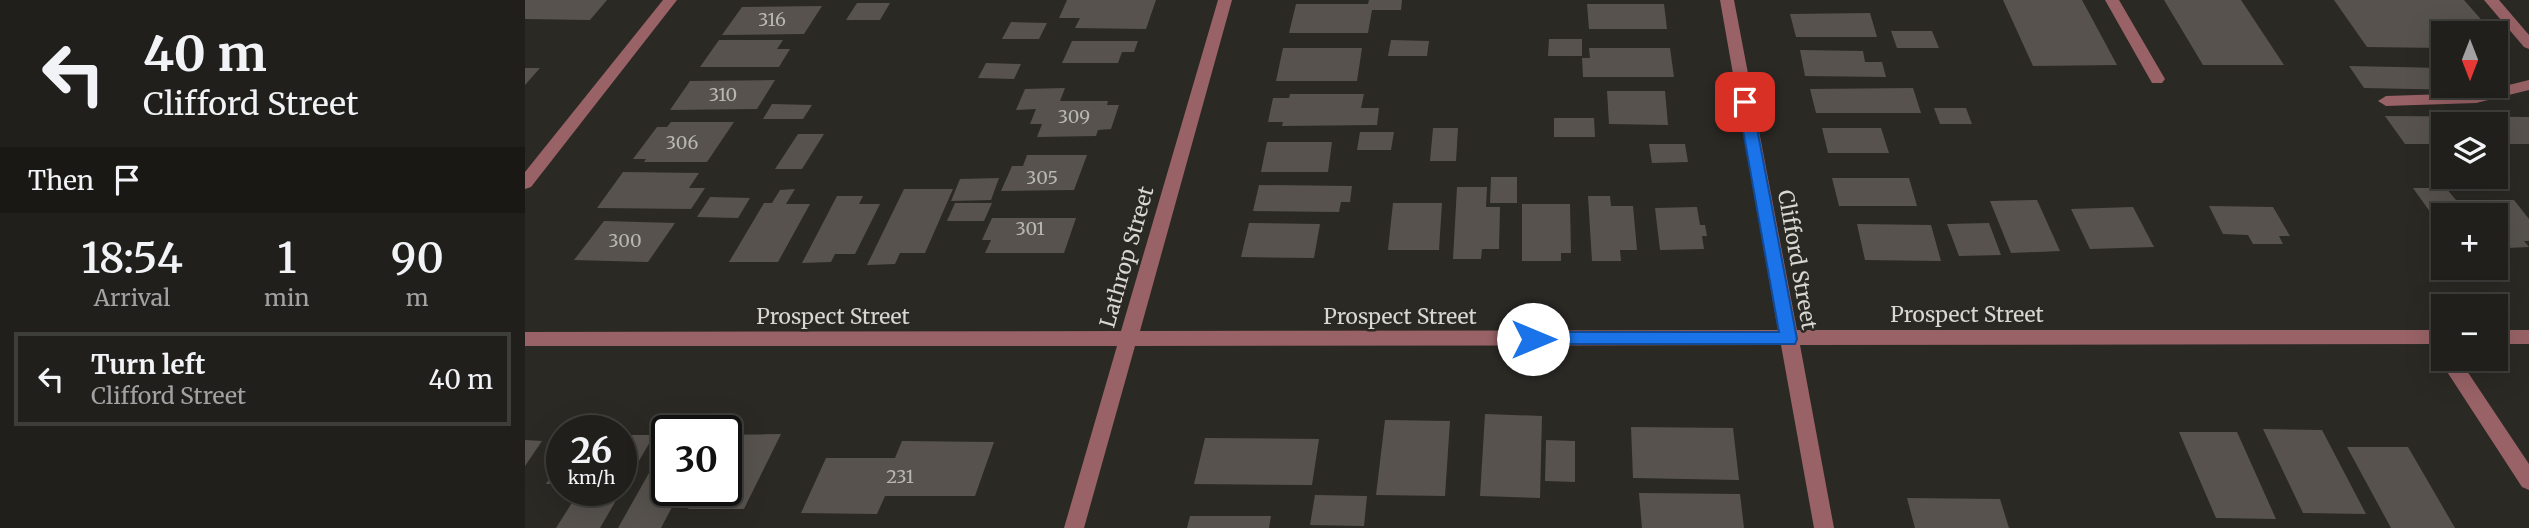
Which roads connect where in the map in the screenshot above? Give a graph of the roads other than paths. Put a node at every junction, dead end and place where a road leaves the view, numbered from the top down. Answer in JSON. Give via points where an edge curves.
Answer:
{"nodes":[{"id":1,"x":670,"y":0,"type":"edge"},
{"id":2,"x":1225,"y":0,"type":"edge"},
{"id":3,"x":1727,"y":0,"type":"edge"},
{"id":4,"x":2112,"y":0,"type":"edge"},
{"id":5,"x":2491,"y":0,"type":"edge"},
{"id":6,"x":2529,"y":44,"type":"edge"},
{"id":7,"x":2157,"y":79,"type":"dead end"},
{"id":8,"x":2529,"y":85,"type":"edge"},
{"id":9,"x":2386,"y":101,"type":"dead end"},
{"id":10,"x":525,"y":184,"type":"edge"},
{"id":11,"x":2508,"y":337,"type":"edge"},
{"id":12,"x":2529,"y":337,"type":"edge"},
{"id":13,"x":1789,"y":339,"type":"junction"},
{"id":14,"x":525,"y":340,"type":"edge"},
{"id":15,"x":1126,"y":340,"type":"junction"},
{"id":16,"x":2431,"y":341,"type":"edge"},
{"id":17,"x":2457,"y":371,"type":"edge"},
{"id":18,"x":2529,"y":481,"type":"edge"},
{"id":19,"x":1074,"y":528,"type":"edge"},
{"id":20,"x":1824,"y":528,"type":"edge"}],
"edges":[{"from":1,"to":10,"type":"street"},
{"from":2,"to":15,"type":"street","name":"Lathrop Street"},
{"from":3,"to":13,"type":"street","name":"Clifford Street"},
{"from":4,"to":7,"type":"street"},
{"from":5,"to":6,"type":"street"},
{"from":8,"to":9,"type":"street","via":[[2478,99]]},
{"from":11,"to":12,"type":"street"},
{"from":13,"to":15,"type":"street","name":"Prospect Street"},
{"from":13,"to":16,"type":"street","name":"Prospect Street"},
{"from":13,"to":20,"type":"street","name":"Clifford Street"},
{"from":14,"to":15,"type":"street","name":"Prospect Street"},
{"from":15,"to":19,"type":"street","name":"Lathrop Street"},
{"from":17,"to":18,"type":"street"}]}
